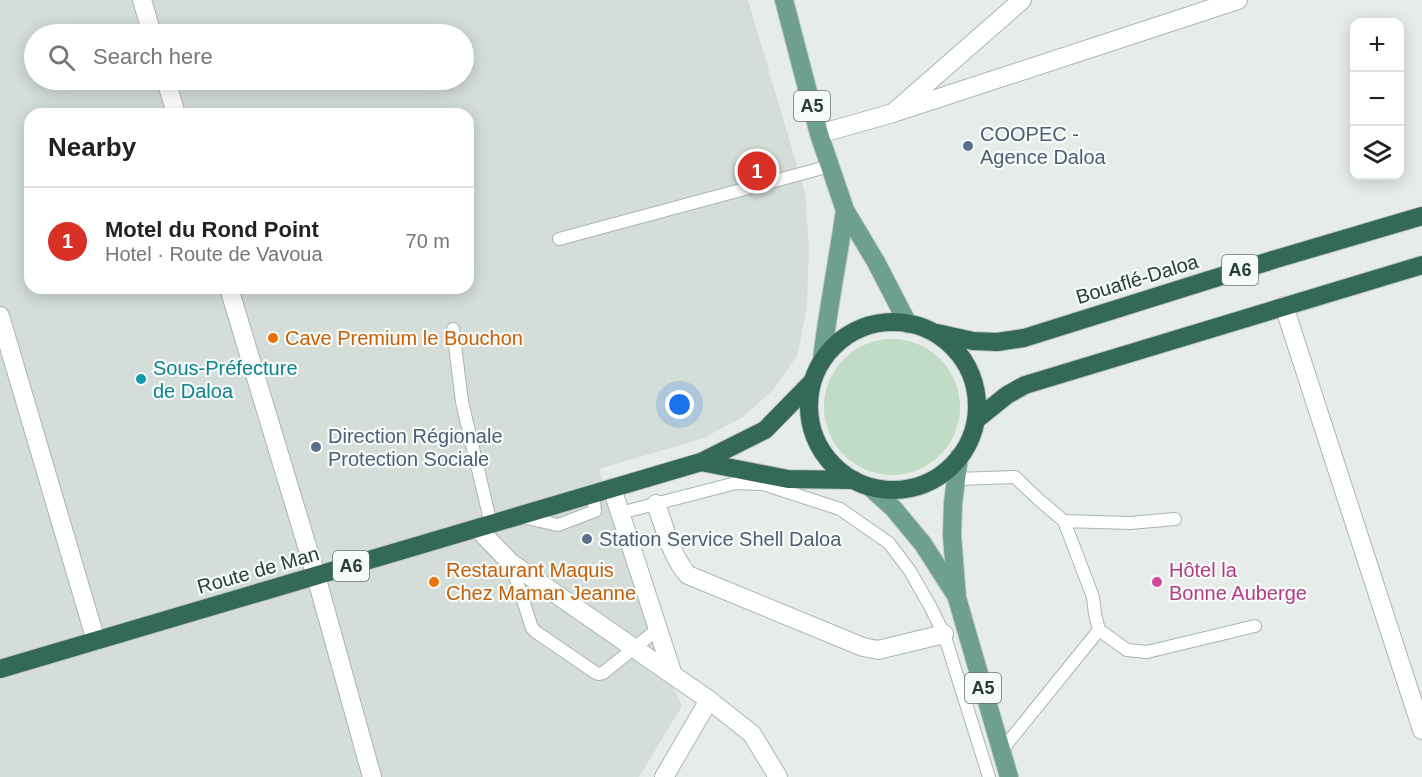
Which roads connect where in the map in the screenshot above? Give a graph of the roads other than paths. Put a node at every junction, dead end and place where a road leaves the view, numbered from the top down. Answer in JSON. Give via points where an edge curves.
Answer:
{"nodes":[{"id":1,"x":142,"y":0,"type":"edge"},
{"id":2,"x":784,"y":0,"type":"edge"},
{"id":3,"x":1022,"y":0,"type":"edge"},
{"id":4,"x":1238,"y":0,"type":"edge"},
{"id":5,"x":149,"y":24,"type":"edge"},
{"id":6,"x":169,"y":90,"type":"edge"},
{"id":7,"x":174,"y":108,"type":"edge"},
{"id":8,"x":893,"y":113,"type":"junction"},
{"id":9,"x":819,"y":134,"type":"junction"},
{"id":10,"x":830,"y":166,"type":"junction"},
{"id":11,"x":845,"y":210,"type":"junction"},
{"id":12,"x":1422,"y":216,"type":"edge"},
{"id":13,"x":559,"y":239,"type":"dead end"},
{"id":14,"x":1422,"y":265,"type":"edge"},
{"id":15,"x":231,"y":294,"type":"edge"},
{"id":16,"x":1284,"y":306,"type":"junction"},
{"id":17,"x":0,"y":316,"type":"edge"},
{"id":18,"x":909,"y":324,"type":"junction"},
{"id":19,"x":453,"y":329,"type":"dead end"},
{"id":20,"x":933,"y":332,"type":"junction"},
{"id":21,"x":822,"y":359,"type":"junction"},
{"id":22,"x":812,"y":382,"type":"junction"},
{"id":23,"x":976,"y":420,"type":"junction"},
{"id":24,"x":959,"y":457,"type":"junction"},
{"id":25,"x":701,"y":462,"type":"junction"},
{"id":26,"x":956,"y":479,"type":"junction"},
{"id":27,"x":862,"y":483,"type":"junction"},
{"id":28,"x":612,"y":488,"type":"junction"},
{"id":29,"x":656,"y":504,"type":"junction"},
{"id":30,"x":620,"y":513,"type":"junction"},
{"id":31,"x":1175,"y":519,"type":"dead end"},
{"id":32,"x":1064,"y":520,"type":"junction"},
{"id":33,"x":484,"y":526,"type":"junction"},
{"id":34,"x":511,"y":563,"type":"junction"},
{"id":35,"x":316,"y":576,"type":"junction"},
{"id":36,"x":957,"y":598,"type":"junction"},
{"id":37,"x":1255,"y":626,"type":"dead end"},
{"id":38,"x":658,"y":630,"type":"junction"},
{"id":39,"x":1099,"y":630,"type":"junction"},
{"id":40,"x":944,"y":634,"type":"junction"},
{"id":41,"x":96,"y":641,"type":"junction"},
{"id":42,"x":634,"y":648,"type":"junction"},
{"id":43,"x":0,"y":669,"type":"edge"},
{"id":44,"x":673,"y":675,"type":"junction"},
{"id":45,"x":709,"y":700,"type":"junction"},
{"id":46,"x":1422,"y":730,"type":"edge"},
{"id":47,"x":1002,"y":750,"type":"junction"},
{"id":48,"x":372,"y":777,"type":"edge"},
{"id":49,"x":664,"y":777,"type":"edge"},
{"id":50,"x":778,"y":777,"type":"edge"},
{"id":51,"x":989,"y":777,"type":"edge"},
{"id":52,"x":1010,"y":777,"type":"edge"}],
"edges":[{"from":1,"to":5,"type":"street"},
{"from":2,"to":9,"type":"main road","number":"A5"},
{"from":3,"to":8,"type":"street"},
{"from":4,"to":8,"type":"street"},
{"from":6,"to":7,"type":"street"},
{"from":8,"to":9,"type":"street"},
{"from":9,"to":10,"type":"main road","number":"A5"},
{"from":10,"to":11,"type":"main road","number":"A5"},
{"from":10,"to":13,"type":"lane"},
{"from":11,"to":18,"type":"main road","number":"A5"},
{"from":11,"to":21,"type":"main road","number":"A5"},
{"from":12,"to":20,"type":"highway","name":"Bouaflé-Daloa","number":"A6","via":[[1024,338],[973,341]]},
{"from":14,"to":16,"type":"highway","number":"A6"},
{"from":15,"to":35,"type":"street"},
{"from":16,"to":23,"type":"highway","number":"A6","via":[[1025,385]]},
{"from":16,"to":46,"type":"street"},
{"from":17,"to":41,"type":"street"},
{"from":18,"to":20,"type":"highway"},
{"from":18,"to":21,"type":"highway","via":[[878,323],[862,328],[846,336]]},
{"from":19,"to":33,"type":"lane"},
{"from":20,"to":23,"type":"highway","via":[[948,342],[969,370],[975,386]]},
{"from":21,"to":22,"type":"highway"},
{"from":22,"to":25,"type":"highway","number":"A6","via":[[765,430]]},
{"from":22,"to":27,"type":"highway","via":[[809,415],[819,446],[840,471]]},
{"from":23,"to":24,"type":"highway"},
{"from":24,"to":26,"type":"main road","number":"A5"},
{"from":24,"to":27,"type":"highway","via":[[945,471],[910,488],[890,489]]},
{"from":25,"to":27,"type":"highway","number":"A6","via":[[788,479]]},
{"from":25,"to":28,"type":"highway","name":"Route de Man","number":"A6"},
{"from":26,"to":32,"type":"lane","via":[[1015,477]]},
{"from":26,"to":36,"type":"main road","number":"A5","via":[[952,535]]},
{"from":27,"to":36,"type":"main road","number":"A5","via":[[894,509],[923,544]]},
{"from":28,"to":30,"type":"street"},
{"from":28,"to":33,"type":"highway","name":"Route de Man","number":"A6"},
{"from":29,"to":30,"type":"lane"},
{"from":29,"to":40,"type":"street","via":[[675,556],[688,575],[863,647],[878,650]]},
{"from":29,"to":40,"type":"lane","via":[[736,483],[763,484],[840,509],[889,543]]},
{"from":30,"to":38,"type":"street"},
{"from":31,"to":32,"type":"lane","via":[[1130,524]]},
{"from":32,"to":39,"type":"lane","via":[[1093,597]]},
{"from":33,"to":34,"type":"street"},
{"from":33,"to":35,"type":"highway","name":"Route de Man","number":"A6"},
{"from":34,"to":42,"type":"street"},
{"from":34,"to":42,"type":"lane","via":[[536,632],[600,674]]},
{"from":35,"to":41,"type":"highway","name":"Route de Man","number":"A6"},
{"from":35,"to":48,"type":"street"},
{"from":36,"to":47,"type":"main road","number":"A5"},
{"from":37,"to":39,"type":"lane","via":[[1147,652],[1127,650]]},
{"from":38,"to":42,"type":"lane"},
{"from":38,"to":44,"type":"street"},
{"from":39,"to":47,"type":"lane"},
{"from":40,"to":51,"type":"lane"},
{"from":41,"to":43,"type":"highway","name":"Route de Man","number":"A6"},
{"from":42,"to":44,"type":"street"},
{"from":44,"to":45,"type":"street"},
{"from":45,"to":49,"type":"street"},
{"from":45,"to":50,"type":"street","via":[[752,734]]},
{"from":47,"to":52,"type":"main road","number":"A5"}]}
